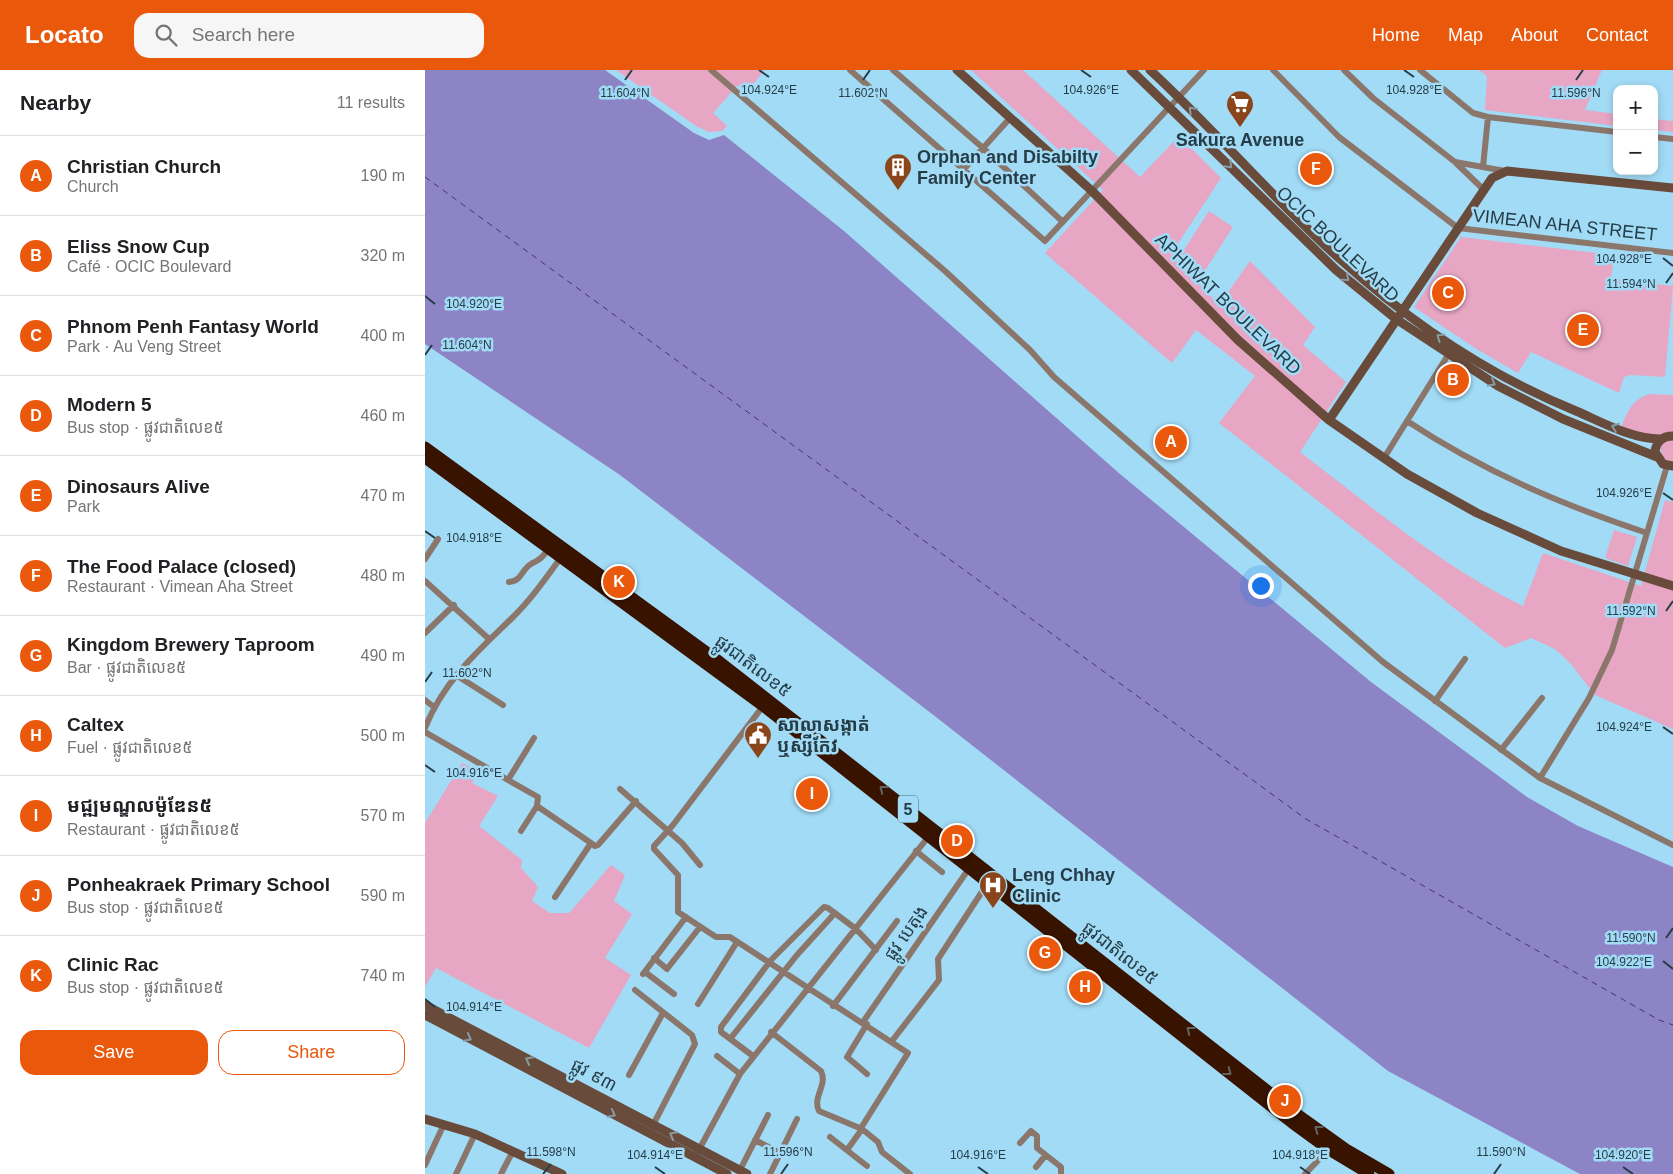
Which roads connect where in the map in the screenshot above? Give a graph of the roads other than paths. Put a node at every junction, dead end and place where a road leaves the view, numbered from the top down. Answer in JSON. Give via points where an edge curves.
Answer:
{"nodes":[{"id":1,"x":711,"y":70,"type":"edge"},
{"id":2,"x":850,"y":70,"type":"edge"},
{"id":3,"x":893,"y":70,"type":"edge"},
{"id":4,"x":957,"y":70,"type":"edge"},
{"id":5,"x":1131,"y":70,"type":"edge"},
{"id":6,"x":1150,"y":70,"type":"edge"},
{"id":7,"x":1204,"y":70,"type":"edge"},
{"id":8,"x":1273,"y":70,"type":"edge"},
{"id":9,"x":1344,"y":70,"type":"edge"},
{"id":10,"x":1420,"y":70,"type":"edge"},
{"id":11,"x":1179,"y":97,"type":"junction"},
{"id":12,"x":1171,"y":106,"type":"junction"},
{"id":13,"x":1011,"y":117,"type":"junction"},
{"id":14,"x":1488,"y":117,"type":"junction"},
{"id":15,"x":1613,"y":132,"type":"edge"},
{"id":16,"x":1658,"y":137,"type":"edge"},
{"id":17,"x":1673,"y":139,"type":"edge"},
{"id":18,"x":983,"y":148,"type":"junction"},
{"id":19,"x":1455,"y":162,"type":"junction"},
{"id":20,"x":1483,"y":167,"type":"junction"},
{"id":21,"x":965,"y":168,"type":"junction"},
{"id":22,"x":1507,"y":172,"type":"junction"},
{"id":23,"x":1673,"y":188,"type":"edge"},
{"id":24,"x":1483,"y":189,"type":"junction"},
{"id":25,"x":1092,"y":191,"type":"junction"},
{"id":26,"x":1063,"y":222,"type":"junction"},
{"id":27,"x":1458,"y":228,"type":"junction"},
{"id":28,"x":1673,"y":253,"type":"edge"},
{"id":29,"x":1402,"y":310,"type":"junction"},
{"id":30,"x":1396,"y":320,"type":"junction"},
{"id":31,"x":1448,"y":355,"type":"junction"},
{"id":32,"x":1329,"y":420,"type":"junction"},
{"id":33,"x":1407,"y":421,"type":"junction"},
{"id":34,"x":1673,"y":432,"type":"edge"},
{"id":35,"x":1673,"y":436,"type":"edge"},
{"id":36,"x":1662,"y":439,"type":"junction"},
{"id":37,"x":425,"y":447,"type":"edge"},
{"id":38,"x":425,"y":458,"type":"edge"},
{"id":39,"x":1384,"y":458,"type":"junction"},
{"id":40,"x":1657,"y":458,"type":"junction"},
{"id":41,"x":1670,"y":466,"type":"edge"},
{"id":42,"x":1647,"y":534,"type":"junction"},
{"id":43,"x":438,"y":539,"type":"dead end"},
{"id":44,"x":549,"y":548,"type":"junction"},
{"id":45,"x":563,"y":554,"type":"junction"},
{"id":46,"x":425,"y":559,"type":"edge"},
{"id":47,"x":1635,"y":576,"type":"junction"},
{"id":48,"x":425,"y":581,"type":"edge"},
{"id":49,"x":509,"y":582,"type":"dead end"},
{"id":50,"x":1673,"y":586,"type":"edge"},
{"id":51,"x":454,"y":605,"type":"junction"},
{"id":52,"x":425,"y":633,"type":"edge"},
{"id":53,"x":489,"y":639,"type":"junction"},
{"id":54,"x":1465,"y":659,"type":"dead end"},
{"id":55,"x":456,"y":674,"type":"junction"},
{"id":56,"x":1543,"y":698,"type":"dead end"},
{"id":57,"x":425,"y":700,"type":"edge"},
{"id":58,"x":1435,"y":701,"type":"junction"},
{"id":59,"x":503,"y":705,"type":"dead end"},
{"id":60,"x":763,"y":706,"type":"junction"},
{"id":61,"x":434,"y":707,"type":"junction"},
{"id":62,"x":425,"y":728,"type":"edge"},
{"id":63,"x":425,"y":732,"type":"edge"},
{"id":64,"x":534,"y":738,"type":"dead end"},
{"id":65,"x":1501,"y":750,"type":"junction"},
{"id":66,"x":1540,"y":778,"type":"junction"},
{"id":67,"x":508,"y":780,"type":"junction"},
{"id":68,"x":621,"y":788,"type":"dead end"},
{"id":69,"x":636,"y":801,"type":"junction"},
{"id":70,"x":537,"y":806,"type":"junction"},
{"id":71,"x":668,"y":830,"type":"junction"},
{"id":72,"x":521,"y":831,"type":"dead end"},
{"id":73,"x":931,"y":832,"type":"junction"},
{"id":74,"x":591,"y":843,"type":"junction"},
{"id":75,"x":1673,"y":845,"type":"edge"},
{"id":76,"x":916,"y":851,"type":"junction"},
{"id":77,"x":700,"y":865,"type":"dead end"},
{"id":78,"x":972,"y":865,"type":"junction"},
{"id":79,"x":942,"y":872,"type":"dead end"},
{"id":80,"x":990,"y":879,"type":"junction"},
{"id":81,"x":555,"y":896,"type":"dead end"},
{"id":82,"x":835,"y":913,"type":"junction"},
{"id":83,"x":686,"y":917,"type":"junction"},
{"id":84,"x":897,"y":921,"type":"dead end"},
{"id":85,"x":700,"y":927,"type":"junction"},
{"id":86,"x":855,"y":929,"type":"junction"},
{"id":87,"x":737,"y":942,"type":"junction"},
{"id":88,"x":876,"y":950,"type":"junction"},
{"id":89,"x":654,"y":958,"type":"junction"},
{"id":90,"x":768,"y":964,"type":"junction"},
{"id":91,"x":782,"y":972,"type":"junction"},
{"id":92,"x":807,"y":988,"type":"junction"},
{"id":93,"x":635,"y":990,"type":"dead end"},
{"id":94,"x":674,"y":994,"type":"dead end"},
{"id":95,"x":698,"y":1004,"type":"dead end"},
{"id":96,"x":425,"y":1005,"type":"edge"},
{"id":97,"x":833,"y":1006,"type":"junction"},
{"id":98,"x":663,"y":1013,"type":"junction"},
{"id":99,"x":425,"y":1016,"type":"edge"},
{"id":100,"x":865,"y":1023,"type":"junction"},
{"id":101,"x":771,"y":1032,"type":"junction"},
{"id":102,"x":730,"y":1040,"type":"junction"},
{"id":103,"x":891,"y":1041,"type":"junction"},
{"id":104,"x":717,"y":1056,"type":"dead end"},
{"id":105,"x":753,"y":1056,"type":"junction"},
{"id":106,"x":740,"y":1074,"type":"junction"},
{"id":107,"x":867,"y":1074,"type":"dead end"},
{"id":108,"x":629,"y":1075,"type":"dead end"},
{"id":109,"x":768,"y":1115,"type":"dead end"},
{"id":110,"x":425,"y":1119,"type":"edge"},
{"id":111,"x":797,"y":1119,"type":"dead end"},
{"id":112,"x":444,"y":1124,"type":"junction"},
{"id":113,"x":651,"y":1129,"type":"junction"},
{"id":114,"x":862,"y":1129,"type":"junction"},
{"id":115,"x":475,"y":1134,"type":"junction"},
{"id":116,"x":830,"y":1137,"type":"dead end"},
{"id":117,"x":755,"y":1140,"type":"junction"},
{"id":118,"x":1020,"y":1143,"type":"dead end"},
{"id":119,"x":1331,"y":1146,"type":"junction"},
{"id":120,"x":847,"y":1150,"type":"junction"},
{"id":121,"x":513,"y":1151,"type":"junction"},
{"id":122,"x":697,"y":1153,"type":"junction"},
{"id":123,"x":780,"y":1153,"type":"junction"},
{"id":124,"x":1045,"y":1156,"type":"junction"},
{"id":125,"x":425,"y":1165,"type":"edge"},
{"id":126,"x":867,"y":1166,"type":"dead end"},
{"id":127,"x":1036,"y":1167,"type":"dead end"},
{"id":128,"x":744,"y":1172,"type":"edge"},
{"id":129,"x":556,"y":1173,"type":"edge"},
{"id":130,"x":456,"y":1174,"type":"edge"},
{"id":131,"x":501,"y":1174,"type":"edge"},
{"id":132,"x":727,"y":1174,"type":"edge"},
{"id":133,"x":770,"y":1174,"type":"edge"},
{"id":134,"x":910,"y":1174,"type":"edge"},
{"id":135,"x":1061,"y":1174,"type":"edge"},
{"id":136,"x":1305,"y":1174,"type":"edge"},
{"id":137,"x":1369,"y":1174,"type":"edge"},
{"id":138,"x":1389,"y":1174,"type":"edge"}],
"edges":[{"from":1,"to":58,"type":"street","via":[[945,271],[1030,350],[1054,377],[1210,513],[1383,662]]},
{"from":2,"to":21,"type":"street"},
{"from":3,"to":18,"type":"street"},
{"from":4,"to":13,"type":"street","name":"APHIWAT BOULEVARD"},
{"from":5,"to":12,"type":"street","name":"OCIC BOULEVARD"},
{"from":6,"to":11,"type":"street","name":"OCIC BOULEVARD"},
{"from":7,"to":11,"type":"street"},
{"from":8,"to":27,"type":"street","name":"VIMEAN AHA STREET","via":[[1339,136]]},
{"from":9,"to":19,"type":"street","via":[[1373,98]]},
{"from":10,"to":14,"type":"street","via":[[1473,112]]},
{"from":11,"to":12,"type":"street"},
{"from":29,"to":11,"type":"street","name":"OCIC BOULEVARD","one_way":true,"via":[[1306,227]]},
{"from":12,"to":25,"type":"street"},
{"from":12,"to":30,"type":"street","name":"OCIC BOULEVARD","one_way":true,"via":[[1335,270]]},
{"from":13,"to":18,"type":"street"},
{"from":13,"to":25,"type":"street","name":"APHIWAT BOULEVARD"},
{"from":14,"to":15,"type":"street"},
{"from":14,"to":20,"type":"street"},
{"from":16,"to":17,"type":"street"},
{"from":18,"to":21,"type":"street"},
{"from":18,"to":26,"type":"street"},
{"from":19,"to":20,"type":"street"},
{"from":19,"to":24,"type":"street"},
{"from":20,"to":22,"type":"street"},
{"from":21,"to":26,"type":"street","via":[[1045,241]]},
{"from":22,"to":23,"type":"street"},
{"from":22,"to":24,"type":"street","via":[[1492,178]]},
{"from":24,"to":27,"type":"street"},
{"from":25,"to":26,"type":"street"},
{"from":25,"to":32,"type":"street","name":"APHIWAT BOULEVARD","via":[[1237,340]]},
{"from":27,"to":28,"type":"street","name":"VIMEAN AHA STREET"},
{"from":27,"to":29,"type":"street"},
{"from":29,"to":30,"type":"street"},
{"from":36,"to":29,"type":"street","name":"OCIC BOULEVARD","one_way":true,"via":[[1649,439],[1605,423],[1524,387],[1471,358]]},
{"from":30,"to":31,"type":"street","name":"OCIC BOULEVARD"},
{"from":30,"to":32,"type":"street"},
{"from":31,"to":33,"type":"street"},
{"from":31,"to":40,"type":"street","name":"OCIC BOULEVARD","one_way":true,"via":[[1535,406]]},
{"from":32,"to":39,"type":"street","name":"APHIWAT BOULEVARD"},
{"from":33,"to":39,"type":"street"},
{"from":33,"to":42,"type":"street","via":[[1497,473],[1577,510]]},
{"from":34,"to":35,"type":"street"},
{"from":35,"to":36,"type":"street"},
{"from":36,"to":40,"type":"street","via":[[1656,447]]},
{"from":37,"to":45,"type":"highway","name":"ផ្លូវជាតិលេខ៥","number":"5"},
{"from":38,"to":44,"type":"highway","name":"ផ្លូវជាតិលេខ៥","number":"5"},
{"from":39,"to":47,"type":"street","name":"APHIWAT BOULEVARD","via":[[1477,513],[1561,551]]},
{"from":40,"to":41,"type":"street","name":"OCIC BOULEVARD"},
{"from":41,"to":42,"type":"street"},
{"from":42,"to":47,"type":"street"},
{"from":43,"to":46,"type":"street"},
{"from":44,"to":45,"type":"highway","name":"ផ្លូវជាតិលេខ៥","number":"5"},
{"from":44,"to":49,"type":"street","via":[[518,580]]},
{"from":45,"to":53,"type":"street","via":[[526,602]]},
{"from":45,"to":60,"type":"highway","name":"ផ្លូវជាតិលេខ៥","number":"5"},
{"from":73,"to":45,"type":"highway","name":"ផ្លូវជាតិលេខ៥","number":"5","one_way":true,"via":[[727,667]]},
{"from":47,"to":50,"type":"street","name":"APHIWAT BOULEVARD"},
{"from":47,"to":66,"type":"street","via":[[1601,675]]},
{"from":48,"to":51,"type":"street"},
{"from":51,"to":52,"type":"street"},
{"from":51,"to":53,"type":"street"},
{"from":53,"to":55,"type":"street"},
{"from":54,"to":58,"type":"street"},
{"from":55,"to":59,"type":"street"},
{"from":55,"to":61,"type":"street"},
{"from":56,"to":65,"type":"street"},
{"from":57,"to":61,"type":"street"},
{"from":58,"to":65,"type":"street"},
{"from":60,"to":71,"type":"street"},
{"from":60,"to":73,"type":"highway","name":"ផ្លូវជាតិលេខ៥","number":"5"},
{"from":61,"to":62,"type":"street"},
{"from":63,"to":67,"type":"street"},
{"from":64,"to":67,"type":"street"},
{"from":65,"to":66,"type":"street"},
{"from":66,"to":75,"type":"street"},
{"from":67,"to":70,"type":"street","via":[[538,797]]},
{"from":68,"to":69,"type":"street"},
{"from":69,"to":71,"type":"street"},
{"from":69,"to":74,"type":"street","via":[[599,845]]},
{"from":70,"to":72,"type":"street"},
{"from":70,"to":74,"type":"street"},
{"from":71,"to":77,"type":"street"},
{"from":71,"to":83,"type":"street","via":[[654,847],[678,875],[677,911]]},
{"from":73,"to":76,"type":"street"},
{"from":73,"to":78,"type":"highway","name":"ផ្លូវជាតិលេខ៥","number":"5"},
{"from":74,"to":81,"type":"street"},
{"from":76,"to":79,"type":"street"},
{"from":76,"to":86,"type":"street"},
{"from":78,"to":80,"type":"highway","name":"ផ្លូវជាតិលេខ៥","number":"5"},
{"from":78,"to":100,"type":"street","name":"ផ្លូវ បេតុង"},
{"from":80,"to":103,"type":"street","via":[[938,959],[939,980]]},
{"from":80,"to":119,"type":"highway","name":"ផ្លូវជាតិលេខ៥","number":"5"},
{"from":82,"to":86,"type":"street"},
{"from":82,"to":90,"type":"street","via":[[823,907]]},
{"from":82,"to":91,"type":"street"},
{"from":83,"to":85,"type":"street"},
{"from":83,"to":89,"type":"street"},
{"from":84,"to":88,"type":"street"},
{"from":85,"to":87,"type":"street","via":[[716,937],[727,936]]},
{"from":85,"to":89,"type":"street","via":[[667,969]]},
{"from":86,"to":88,"type":"street"},
{"from":86,"to":92,"type":"street"},
{"from":87,"to":90,"type":"street"},
{"from":87,"to":95,"type":"street"},
{"from":88,"to":97,"type":"street"},
{"from":89,"to":94,"type":"street","via":[[644,973]]},
{"from":90,"to":91,"type":"street"},
{"from":90,"to":102,"type":"street","via":[[721,1027],[721,1032]]},
{"from":91,"to":92,"type":"street"},
{"from":91,"to":102,"type":"street"},
{"from":92,"to":97,"type":"street"},
{"from":92,"to":101,"type":"street"},
{"from":93,"to":98,"type":"street"},
{"from":113,"to":96,"type":"street","name":"ផ្លូវ ៩៣","one_way":true},
{"from":97,"to":100,"type":"street"},
{"from":98,"to":108,"type":"street"},
{"from":98,"to":113,"type":"street","via":[[692,1035],[695,1044]]},
{"from":99,"to":113,"type":"street","name":"ផ្លូវ ៩៣","one_way":true},
{"from":100,"to":103,"type":"street"},
{"from":100,"to":107,"type":"street","name":"ផ្លូវ បេតុង","via":[[847,1059]]},
{"from":101,"to":105,"type":"street"},
{"from":101,"to":114,"type":"street","via":[[821,1071],[823,1083],[817,1101],[819,1111]]},
{"from":102,"to":105,"type":"street"},
{"from":103,"to":114,"type":"street","via":[[908,1053]]},
{"from":104,"to":106,"type":"street"},
{"from":105,"to":106,"type":"street"},
{"from":106,"to":122,"type":"street"},
{"from":109,"to":117,"type":"street"},
{"from":110,"to":112,"type":"street"},
{"from":111,"to":123,"type":"street"},
{"from":112,"to":115,"type":"street"},
{"from":112,"to":125,"type":"street"},
{"from":113,"to":122,"type":"street","name":"ផ្លូវ ៩៣"},
{"from":114,"to":120,"type":"street"},
{"from":114,"to":134,"type":"street","via":[[878,1142],[882,1152]]},
{"from":115,"to":121,"type":"street"},
{"from":115,"to":130,"type":"street"},
{"from":116,"to":120,"type":"street"},
{"from":117,"to":123,"type":"street"},
{"from":117,"to":128,"type":"street"},
{"from":118,"to":124,"type":"street","via":[[1031,1131],[1037,1136],[1037,1148]]},
{"from":119,"to":136,"type":"street"},
{"from":119,"to":137,"type":"highway","name":"ផ្លូវជាតិលេខ៥","number":"5"},
{"from":119,"to":138,"type":"highway","name":"ផ្លូវជាតិលេខ៥","number":"5"},
{"from":120,"to":126,"type":"street"},
{"from":121,"to":129,"type":"street"},
{"from":121,"to":131,"type":"street"},
{"from":122,"to":128,"type":"street","name":"ផ្លូវ ៩៣"},
{"from":122,"to":132,"type":"street","name":"ផ្លូវ ៩៣"},
{"from":123,"to":133,"type":"street"},
{"from":124,"to":127,"type":"street"},
{"from":124,"to":135,"type":"street","via":[[1061,1167]]}]}
